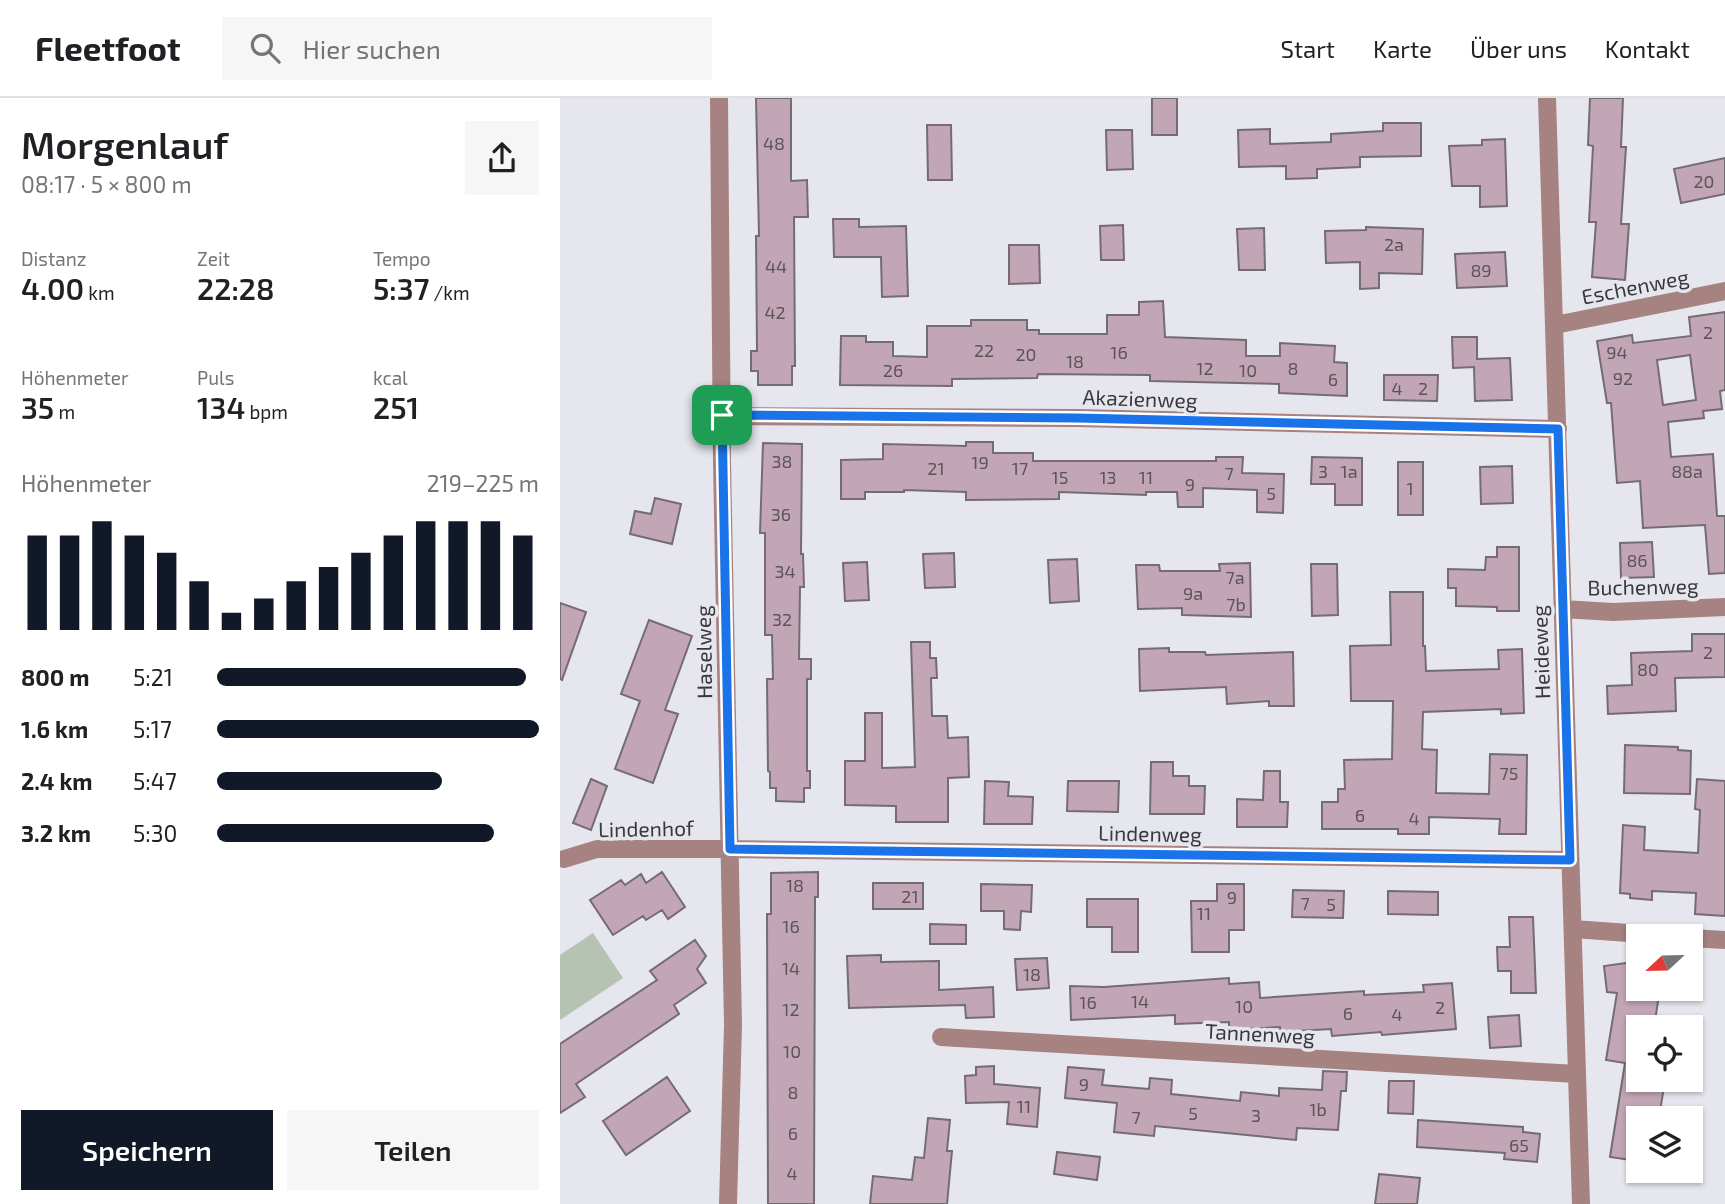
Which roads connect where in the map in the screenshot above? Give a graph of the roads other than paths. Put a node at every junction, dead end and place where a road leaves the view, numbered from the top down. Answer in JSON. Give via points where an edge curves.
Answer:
{"nodes":[{"id":1,"x":719,"y":98,"type":"edge"},
{"id":2,"x":1547,"y":98,"type":"edge"},
{"id":3,"x":1725,"y":291,"type":"edge"},
{"id":4,"x":1555,"y":325,"type":"junction"},
{"id":5,"x":722,"y":415,"type":"junction"},
{"id":6,"x":1558,"y":429,"type":"junction"},
{"id":7,"x":1725,"y":607,"type":"edge"},
{"id":8,"x":1562,"y":609,"type":"junction"},
{"id":9,"x":730,"y":849,"type":"junction"},
{"id":10,"x":564,"y":859,"type":"dead end"},
{"id":11,"x":1570,"y":860,"type":"junction"},
{"id":12,"x":1573,"y":929,"type":"junction"},
{"id":13,"x":1626,"y":933,"type":"edge"},
{"id":14,"x":1703,"y":938,"type":"edge"},
{"id":15,"x":1725,"y":940,"type":"edge"},
{"id":16,"x":941,"y":1037,"type":"dead end"},
{"id":17,"x":1577,"y":1074,"type":"junction"},
{"id":18,"x":728,"y":1204,"type":"edge"},
{"id":19,"x":1581,"y":1204,"type":"edge"}],
"edges":[{"from":1,"to":5,"type":"street","name":"Haselweg"},
{"from":2,"to":4,"type":"street","name":"Heideweg"},
{"from":3,"to":4,"type":"street","name":"Eschenweg"},
{"from":4,"to":6,"type":"street","name":"Heideweg"},
{"from":5,"to":6,"type":"street","name":"Akazienweg"},
{"from":5,"to":9,"type":"street","name":"Haselweg"},
{"from":6,"to":8,"type":"street","name":"Heideweg"},
{"from":7,"to":8,"type":"street","name":"Buchenweg","via":[[1613,612]]},
{"from":8,"to":11,"type":"street","name":"Heideweg"},
{"from":9,"to":10,"type":"street","name":"Lindenhof","via":[[597,849]]},
{"from":9,"to":11,"type":"street","name":"Lindenweg"},
{"from":9,"to":18,"type":"street","name":"Haselweg","via":[[733,1025]]},
{"from":11,"to":12,"type":"street","name":"Heideweg"},
{"from":12,"to":13,"type":"street"},
{"from":12,"to":17,"type":"street","name":"Heideweg"},
{"from":14,"to":15,"type":"street"},
{"from":16,"to":17,"type":"street","name":"Tannenweg"},
{"from":17,"to":19,"type":"street","name":"Heideweg"}]}
